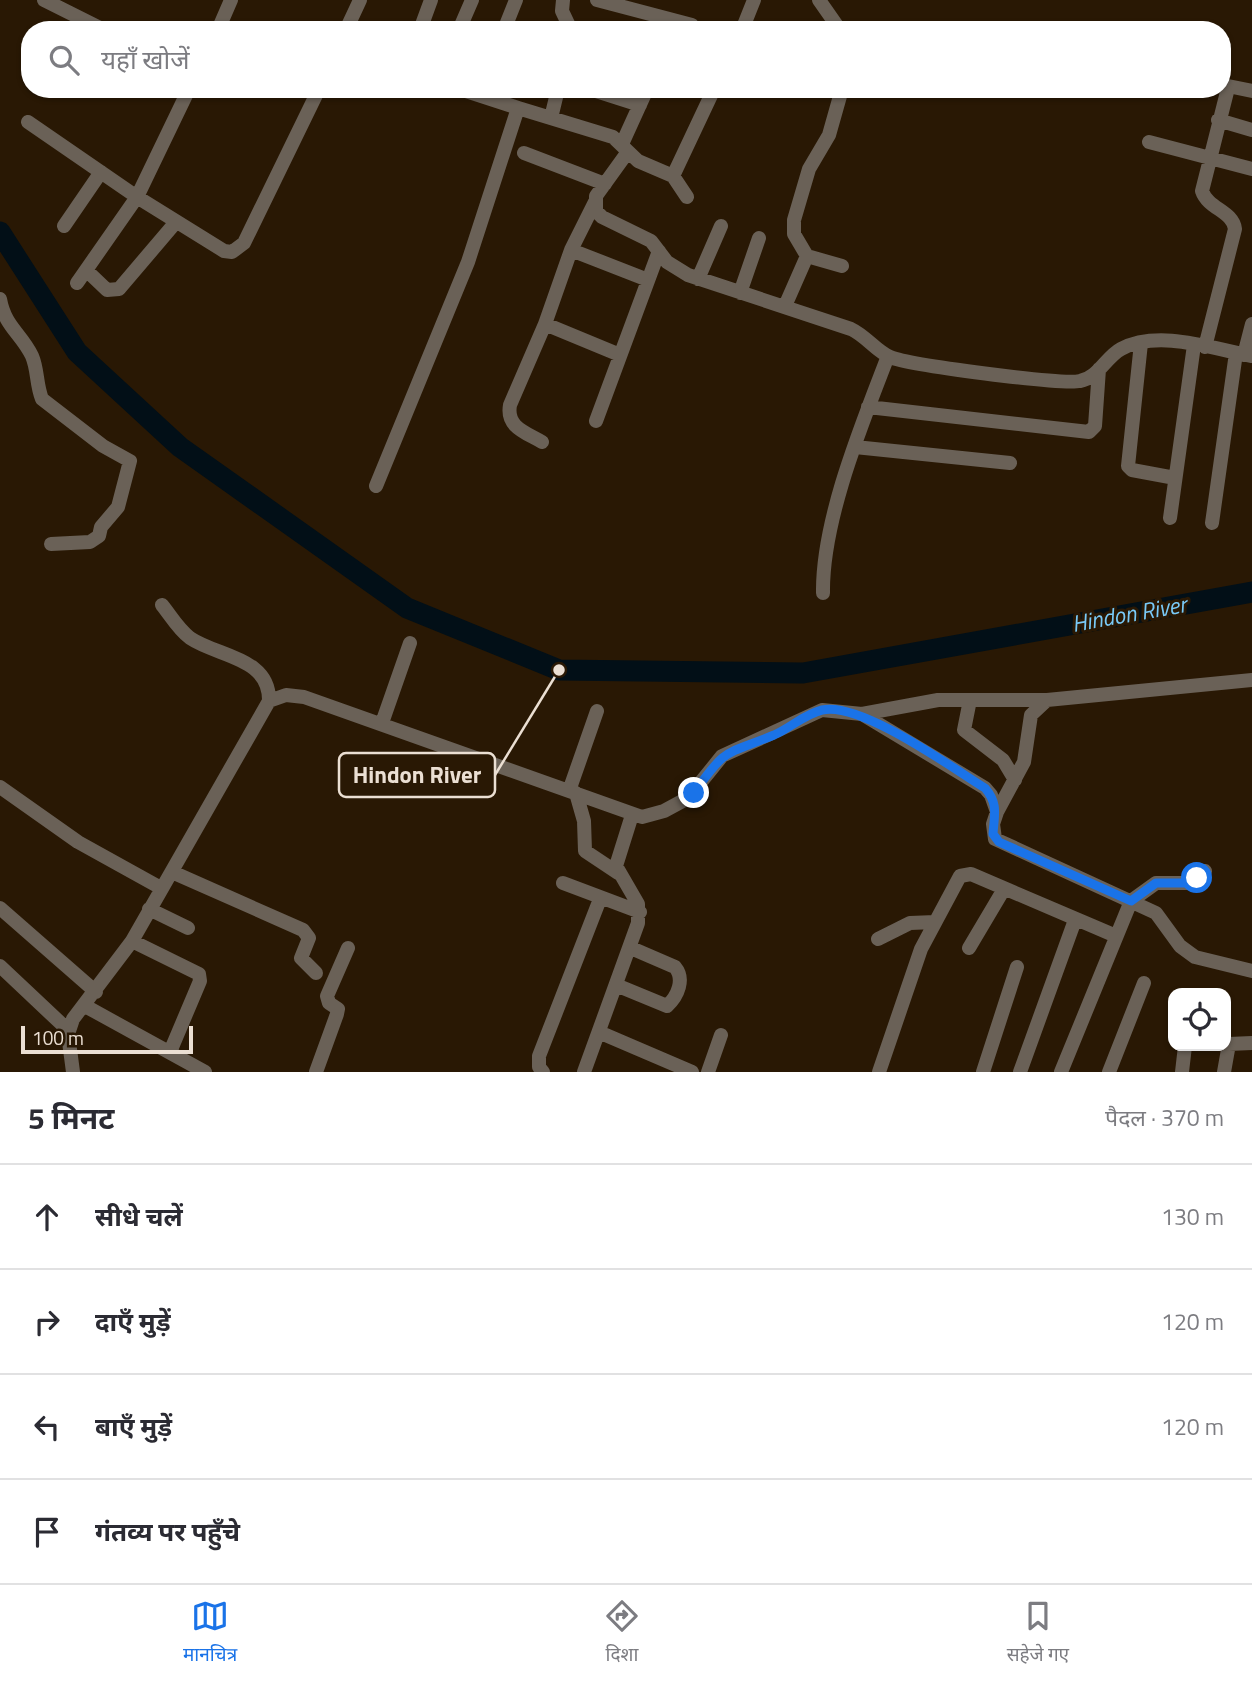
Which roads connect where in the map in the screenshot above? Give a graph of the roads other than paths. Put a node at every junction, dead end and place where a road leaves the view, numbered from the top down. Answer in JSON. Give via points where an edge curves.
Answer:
{"nodes":[{"id":1,"x":44,"y":0,"type":"edge"},
{"id":2,"x":231,"y":0,"type":"edge"},
{"id":3,"x":360,"y":0,"type":"edge"},
{"id":4,"x":431,"y":0,"type":"edge"},
{"id":5,"x":472,"y":0,"type":"edge"},
{"id":6,"x":516,"y":0,"type":"edge"},
{"id":7,"x":564,"y":0,"type":"edge"},
{"id":8,"x":597,"y":0,"type":"edge"},
{"id":9,"x":754,"y":0,"type":"edge"},
{"id":10,"x":820,"y":0,"type":"edge"},
{"id":11,"x":86,"y":21,"type":"edge"},
{"id":12,"x":222,"y":21,"type":"edge"},
{"id":13,"x":350,"y":21,"type":"edge"},
{"id":14,"x":423,"y":21,"type":"edge"},
{"id":15,"x":464,"y":21,"type":"edge"},
{"id":16,"x":508,"y":21,"type":"edge"},
{"id":17,"x":567,"y":21,"type":"edge"},
{"id":18,"x":677,"y":21,"type":"edge"},
{"id":19,"x":746,"y":21,"type":"edge"},
{"id":20,"x":834,"y":21,"type":"edge"},
{"id":21,"x":1231,"y":87,"type":"edge"},
{"id":22,"x":1252,"y":91,"type":"edge"},
{"id":23,"x":185,"y":98,"type":"edge"},
{"id":24,"x":315,"y":98,"type":"edge"},
{"id":25,"x":487,"y":98,"type":"edge"},
{"id":26,"x":556,"y":98,"type":"edge"},
{"id":27,"x":618,"y":98,"type":"edge"},
{"id":28,"x":643,"y":98,"type":"edge"},
{"id":29,"x":710,"y":98,"type":"edge"},
{"id":30,"x":839,"y":98,"type":"edge"},
{"id":31,"x":1223,"y":98,"type":"edge"},
{"id":32,"x":640,"y":105,"type":"junction"},
{"id":33,"x":518,"y":108,"type":"junction"},
{"id":34,"x":551,"y":118,"type":"junction"},
{"id":35,"x":1218,"y":120,"type":"junction"},
{"id":36,"x":28,"y":122,"type":"dead end"},
{"id":37,"x":1252,"y":130,"type":"edge"},
{"id":38,"x":1150,"y":142,"type":"dead end"},
{"id":39,"x":625,"y":148,"type":"junction"},
{"id":40,"x":524,"y":153,"type":"dead end"},
{"id":41,"x":1208,"y":157,"type":"junction"},
{"id":42,"x":1252,"y":169,"type":"edge"},
{"id":43,"x":101,"y":172,"type":"junction"},
{"id":44,"x":673,"y":176,"type":"junction"},
{"id":45,"x":605,"y":184,"type":"junction"},
{"id":46,"x":137,"y":197,"type":"junction"},
{"id":47,"x":687,"y":197,"type":"dead end"},
{"id":48,"x":595,"y":202,"type":"junction"},
{"id":49,"x":176,"y":222,"type":"junction"},
{"id":50,"x":64,"y":226,"type":"dead end"},
{"id":51,"x":721,"y":226,"type":"dead end"},
{"id":52,"x":759,"y":238,"type":"dead end"},
{"id":53,"x":571,"y":250,"type":"junction"},
{"id":54,"x":659,"y":251,"type":"junction"},
{"id":55,"x":807,"y":256,"type":"junction"},
{"id":56,"x":842,"y":266,"type":"dead end"},
{"id":57,"x":86,"y":270,"type":"junction"},
{"id":58,"x":698,"y":279,"type":"junction"},
{"id":59,"x":648,"y":280,"type":"junction"},
{"id":60,"x":77,"y":283,"type":"dead end"},
{"id":61,"x":740,"y":293,"type":"junction"},
{"id":62,"x":0,"y":299,"type":"edge"},
{"id":63,"x":785,"y":306,"type":"junction"},
{"id":64,"x":2,"y":318,"type":"edge"},
{"id":65,"x":545,"y":324,"type":"junction"},
{"id":66,"x":1252,"y":324,"type":"edge"},
{"id":67,"x":1141,"y":343,"type":"junction"},
{"id":68,"x":1199,"y":346,"type":"junction"},
{"id":69,"x":620,"y":355,"type":"junction"},
{"id":70,"x":1244,"y":355,"type":"edge"},
{"id":71,"x":888,"y":356,"type":"junction"},
{"id":72,"x":1099,"y":369,"type":"junction"},
{"id":73,"x":868,"y":407,"type":"junction"},
{"id":74,"x":596,"y":421,"type":"dead end"},
{"id":75,"x":542,"y":442,"type":"dead end"},
{"id":76,"x":855,"y":447,"type":"junction"},
{"id":77,"x":1010,"y":463,"type":"dead end"},
{"id":78,"x":1175,"y":478,"type":"junction"},
{"id":79,"x":376,"y":486,"type":"dead end"},
{"id":80,"x":1170,"y":518,"type":"dead end"},
{"id":81,"x":1212,"y":523,"type":"dead end"},
{"id":82,"x":51,"y":544,"type":"dead end"},
{"id":83,"x":823,"y":593,"type":"dead end"},
{"id":84,"x":162,"y":605,"type":"dead end"},
{"id":85,"x":410,"y":643,"type":"dead end"},
{"id":86,"x":1252,"y":680,"type":"edge"},
{"id":87,"x":970,"y":700,"type":"junction"},
{"id":88,"x":1047,"y":700,"type":"junction"},
{"id":89,"x":269,"y":701,"type":"junction"},
{"id":90,"x":597,"y":711,"type":"dead end"},
{"id":91,"x":862,"y":714,"type":"junction"},
{"id":92,"x":382,"y":723,"type":"junction"},
{"id":93,"x":1015,"y":780,"type":"junction"},
{"id":94,"x":0,"y":787,"type":"edge"},
{"id":95,"x":572,"y":792,"type":"junction"},
{"id":96,"x":997,"y":813,"type":"junction"},
{"id":97,"x":632,"y":815,"type":"junction"},
{"id":98,"x":1205,"y":871,"type":"dead end"},
{"id":99,"x":172,"y":872,"type":"junction"},
{"id":100,"x":618,"y":873,"type":"junction"},
{"id":101,"x":563,"y":883,"type":"dead end"},
{"id":102,"x":161,"y":888,"type":"junction"},
{"id":103,"x":1004,"y":889,"type":"junction"},
{"id":104,"x":600,"y":899,"type":"junction"},
{"id":105,"x":1131,"y":901,"type":"junction"},
{"id":106,"x":0,"y":908,"type":"edge"},
{"id":107,"x":149,"y":909,"type":"junction"},
{"id":108,"x":640,"y":912,"type":"junction"},
{"id":109,"x":1075,"y":920,"type":"junction"},
{"id":110,"x":934,"y":922,"type":"junction"},
{"id":111,"x":188,"y":929,"type":"dead end"},
{"id":112,"x":1116,"y":936,"type":"junction"},
{"id":113,"x":877,"y":939,"type":"dead end"},
{"id":114,"x":132,"y":941,"type":"junction"},
{"id":115,"x":348,"y":948,"type":"dead end"},
{"id":116,"x":631,"y":948,"type":"junction"},
{"id":117,"x":969,"y":948,"type":"dead end"},
{"id":118,"x":0,"y":966,"type":"edge"},
{"id":119,"x":1017,"y":967,"type":"dead end"},
{"id":120,"x":1252,"y":971,"type":"edge"},
{"id":121,"x":316,"y":973,"type":"dead end"},
{"id":122,"x":1144,"y":983,"type":"dead end"},
{"id":123,"x":616,"y":985,"type":"junction"},
{"id":124,"x":96,"y":992,"type":"junction"},
{"id":125,"x":85,"y":1006,"type":"junction"},
{"id":126,"x":69,"y":1031,"type":"junction"},
{"id":127,"x":601,"y":1033,"type":"junction"},
{"id":128,"x":721,"y":1035,"type":"dead end"},
{"id":129,"x":1252,"y":1043,"type":"edge"},
{"id":130,"x":1184,"y":1051,"type":"edge"},
{"id":131,"x":170,"y":1052,"type":"junction"},
{"id":132,"x":73,"y":1072,"type":"edge"},
{"id":133,"x":205,"y":1072,"type":"edge"},
{"id":134,"x":316,"y":1072,"type":"edge"},
{"id":135,"x":543,"y":1072,"type":"edge"},
{"id":136,"x":584,"y":1072,"type":"edge"},
{"id":137,"x":692,"y":1072,"type":"edge"},
{"id":138,"x":708,"y":1072,"type":"edge"},
{"id":139,"x":879,"y":1072,"type":"edge"},
{"id":140,"x":983,"y":1072,"type":"edge"},
{"id":141,"x":1020,"y":1072,"type":"edge"},
{"id":142,"x":1062,"y":1072,"type":"edge"},
{"id":143,"x":1109,"y":1072,"type":"edge"},
{"id":144,"x":1182,"y":1072,"type":"edge"},
{"id":145,"x":1224,"y":1072,"type":"edge"}],
"edges":[{"from":1,"to":11,"type":"street"},
{"from":2,"to":12,"type":"street"},
{"from":3,"to":13,"type":"street"},
{"from":4,"to":14,"type":"street"},
{"from":5,"to":15,"type":"street"},
{"from":6,"to":16,"type":"street"},
{"from":7,"to":17,"type":"street"},
{"from":8,"to":18,"type":"street"},
{"from":9,"to":19,"type":"street"},
{"from":10,"to":20,"type":"street"},
{"from":21,"to":22,"type":"street"},
{"from":23,"to":46,"type":"street"},
{"from":24,"to":49,"type":"street","via":[[240,249],[224,251]]},
{"from":25,"to":33,"type":"street"},
{"from":26,"to":34,"type":"street"},
{"from":27,"to":32,"type":"street"},
{"from":28,"to":32,"type":"street"},
{"from":29,"to":44,"type":"street"},
{"from":30,"to":55,"type":"street","via":[[829,135],[811,161],[794,220],[794,234]]},
{"from":31,"to":35,"type":"street"},
{"from":32,"to":39,"type":"street"},
{"from":33,"to":34,"type":"street"},
{"from":33,"to":79,"type":"street","via":[[468,262]]},
{"from":34,"to":39,"type":"street","via":[[603,133]]},
{"from":35,"to":37,"type":"street"},
{"from":35,"to":41,"type":"street"},
{"from":36,"to":43,"type":"street"},
{"from":38,"to":41,"type":"street"},
{"from":39,"to":44,"type":"street"},
{"from":39,"to":45,"type":"street"},
{"from":40,"to":45,"type":"street"},
{"from":41,"to":42,"type":"street"},
{"from":41,"to":68,"type":"street","via":[[1202,182],[1204,198],[1232,220],[1236,229]]},
{"from":43,"to":46,"type":"street"},
{"from":43,"to":50,"type":"street"},
{"from":44,"to":47,"type":"street"},
{"from":45,"to":48,"type":"street"},
{"from":46,"to":49,"type":"street"},
{"from":46,"to":57,"type":"street"},
{"from":48,"to":53,"type":"street"},
{"from":48,"to":54,"type":"street","via":[[602,217],[639,234]]},
{"from":49,"to":57,"type":"street","via":[[119,289],[107,290]]},
{"from":51,"to":58,"type":"street"},
{"from":52,"to":61,"type":"street"},
{"from":53,"to":59,"type":"street"},
{"from":53,"to":65,"type":"street"},
{"from":54,"to":58,"type":"street","via":[[678,270]]},
{"from":54,"to":59,"type":"street"},
{"from":55,"to":56,"type":"street"},
{"from":55,"to":63,"type":"street"},
{"from":57,"to":60,"type":"street"},
{"from":58,"to":61,"type":"street"},
{"from":59,"to":69,"type":"street"},
{"from":61,"to":63,"type":"street"},
{"from":62,"to":64,"type":"street"},
{"from":63,"to":71,"type":"street","via":[[865,336]]},
{"from":64,"to":82,"type":"street","via":[[31,354],[38,389],[47,405],[130,461],[118,507],[99,536],[90,542]]},
{"from":65,"to":69,"type":"street"},
{"from":65,"to":75,"type":"street","via":[[508,415],[512,425]]},
{"from":66,"to":70,"type":"street"},
{"from":67,"to":68,"type":"street"},
{"from":67,"to":72,"type":"street","via":[[1119,349]]},
{"from":67,"to":78,"type":"street","via":[[1128,466]]},
{"from":68,"to":70,"type":"street"},
{"from":68,"to":78,"type":"street"},
{"from":69,"to":74,"type":"street"},
{"from":70,"to":81,"type":"street"},
{"from":71,"to":72,"type":"street","via":[[1066,382],[1084,380]]},
{"from":71,"to":73,"type":"street"},
{"from":72,"to":73,"type":"street","via":[[1095,426],[1089,432]]},
{"from":73,"to":76,"type":"street"},
{"from":76,"to":77,"type":"street"},
{"from":76,"to":83,"type":"street","via":[[830,536]]},
{"from":78,"to":80,"type":"street"},
{"from":84,"to":89,"type":"street","via":[[192,639],[259,671],[267,682]]},
{"from":85,"to":92,"type":"street"},
{"from":86,"to":88,"type":"street"},
{"from":87,"to":88,"type":"street"},
{"from":87,"to":91,"type":"street","via":[[928,701]]},
{"from":87,"to":93,"type":"street","via":[[964,730],[1003,760]]},
{"from":88,"to":93,"type":"street","via":[[1031,715],[1024,762]]},
{"from":89,"to":92,"type":"street","via":[[294,695]]},
{"from":89,"to":99,"type":"street"},
{"from":90,"to":95,"type":"street"},
{"from":91,"to":96,"type":"street","via":[[985,788]]},
{"from":91,"to":97,"type":"street","via":[[822,710],[773,735],[741,745],[722,756],[682,802],[652,815]]},
{"from":92,"to":95,"type":"street"},
{"from":93,"to":96,"type":"street"},
{"from":94,"to":102,"type":"street","via":[[78,842]]},
{"from":95,"to":97,"type":"street"},
{"from":95,"to":100,"type":"street","via":[[584,821],[585,851]]},
{"from":96,"to":105,"type":"street","via":[[993,834],[999,842]]},
{"from":97,"to":100,"type":"street","via":[[617,856]]},
{"from":98,"to":105,"type":"street","via":[[1190,883],[1156,883]]},
{"from":99,"to":102,"type":"street"},
{"from":99,"to":121,"type":"street","via":[[303,930],[309,938],[301,958]]},
{"from":100,"to":108,"type":"street"},
{"from":101,"to":104,"type":"street"},
{"from":102,"to":107,"type":"street"},
{"from":103,"to":109,"type":"street"},
{"from":103,"to":110,"type":"street","via":[[965,873]]},
{"from":103,"to":117,"type":"street"},
{"from":104,"to":108,"type":"street"},
{"from":104,"to":135,"type":"street","via":[[539,1056]]},
{"from":105,"to":112,"type":"street"},
{"from":105,"to":120,"type":"street","via":[[1156,913],[1187,953]]},
{"from":106,"to":124,"type":"street"},
{"from":107,"to":111,"type":"street"},
{"from":107,"to":114,"type":"street"},
{"from":108,"to":116,"type":"street"},
{"from":109,"to":112,"type":"street"},
{"from":109,"to":141,"type":"street"},
{"from":110,"to":113,"type":"street","via":[[910,923]]},
{"from":110,"to":139,"type":"street"},
{"from":112,"to":142,"type":"street"},
{"from":114,"to":124,"type":"street"},
{"from":114,"to":131,"type":"street","via":[[198,974],[200,981]]},
{"from":115,"to":134,"type":"street","via":[[327,996],[338,1014]]},
{"from":116,"to":123,"type":"street"},
{"from":116,"to":123,"type":"street","via":[[680,972],[673,1000],[667,1006],[659,1004]]},
{"from":118,"to":126,"type":"street"},
{"from":119,"to":140,"type":"street"},
{"from":122,"to":143,"type":"street"},
{"from":123,"to":127,"type":"street"},
{"from":124,"to":125,"type":"street"},
{"from":125,"to":126,"type":"street"},
{"from":125,"to":131,"type":"street"},
{"from":126,"to":132,"type":"street"},
{"from":127,"to":136,"type":"street"},
{"from":127,"to":137,"type":"street"},
{"from":128,"to":138,"type":"street"},
{"from":129,"to":145,"type":"street","via":[[1229,1044]]},
{"from":130,"to":144,"type":"street"},
{"from":131,"to":133,"type":"street"}]}
